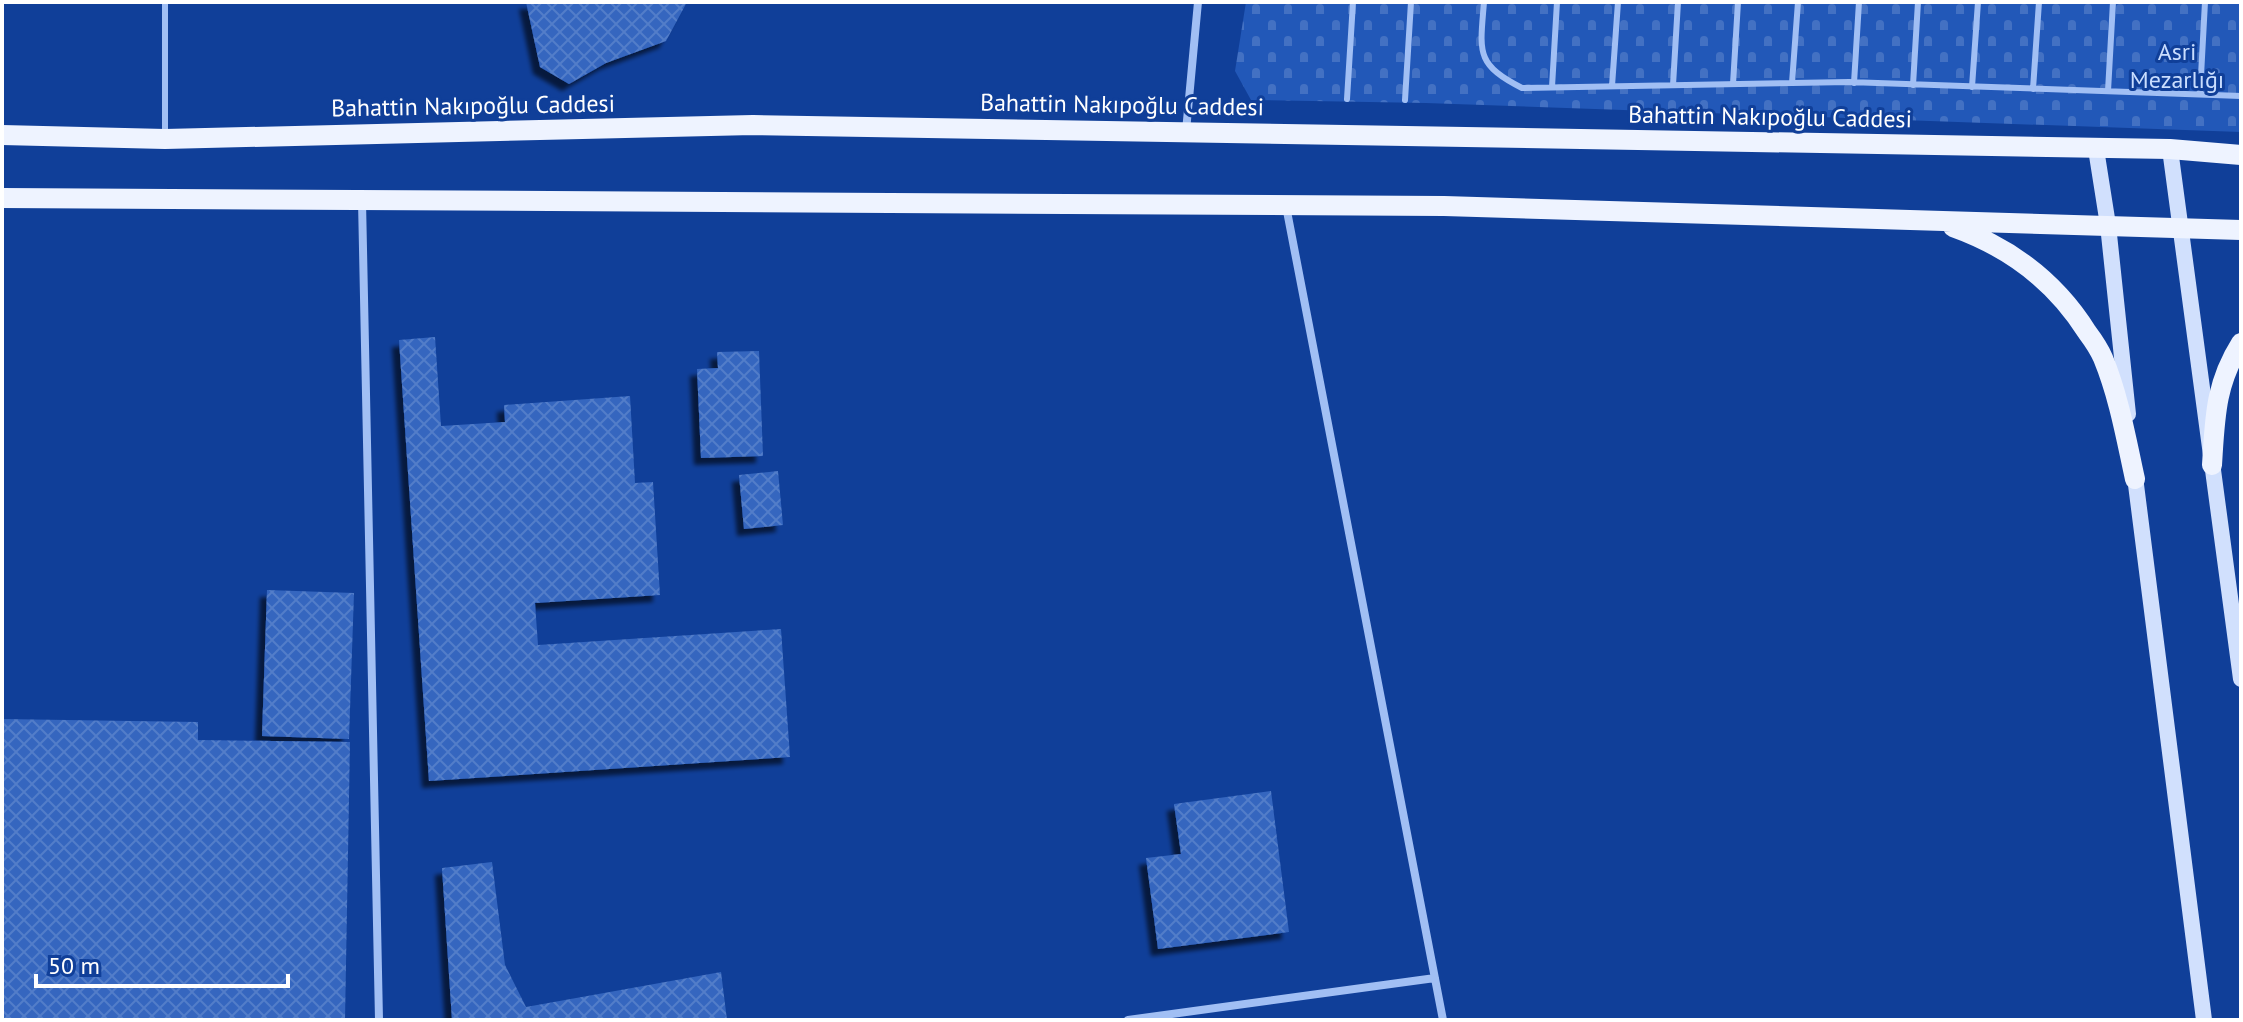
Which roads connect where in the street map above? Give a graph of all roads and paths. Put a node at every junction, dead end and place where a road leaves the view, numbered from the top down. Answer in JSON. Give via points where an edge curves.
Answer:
{"nodes":[{"id":1,"x":165,"y":2,"type":"edge"},
{"id":2,"x":1198,"y":2,"type":"edge"},
{"id":3,"x":1353,"y":2,"type":"edge"},
{"id":4,"x":1411,"y":2,"type":"edge"},
{"id":5,"x":1484,"y":2,"type":"edge"},
{"id":6,"x":1557,"y":2,"type":"edge"},
{"id":7,"x":1618,"y":2,"type":"edge"},
{"id":8,"x":1678,"y":2,"type":"edge"},
{"id":9,"x":1738,"y":2,"type":"edge"},
{"id":10,"x":1798,"y":2,"type":"edge"},
{"id":11,"x":1859,"y":2,"type":"edge"},
{"id":12,"x":1918,"y":2,"type":"edge"},
{"id":13,"x":1978,"y":2,"type":"edge"},
{"id":14,"x":2039,"y":2,"type":"edge"},
{"id":15,"x":2113,"y":2,"type":"edge"},
{"id":16,"x":2205,"y":2,"type":"edge"},
{"id":17,"x":1792,"y":83,"type":"junction"},
{"id":18,"x":1854,"y":83,"type":"junction"},
{"id":19,"x":1733,"y":84,"type":"junction"},
{"id":20,"x":1673,"y":85,"type":"junction"},
{"id":21,"x":1913,"y":85,"type":"junction"},
{"id":22,"x":1612,"y":86,"type":"junction"},
{"id":23,"x":1552,"y":87,"type":"junction"},
{"id":24,"x":1972,"y":87,"type":"junction"},
{"id":25,"x":2033,"y":89,"type":"junction"},
{"id":26,"x":2108,"y":91,"type":"junction"},
{"id":27,"x":2200,"y":94,"type":"junction"},
{"id":28,"x":2241,"y":96,"type":"edge"},
{"id":29,"x":1347,"y":99,"type":"dead end"},
{"id":30,"x":1405,"y":100,"type":"dead end"},
{"id":31,"x":1186,"y":131,"type":"junction"},
{"id":32,"x":2,"y":135,"type":"edge"},
{"id":33,"x":165,"y":139,"type":"junction"},
{"id":34,"x":2096,"y":149,"type":"junction"},
{"id":35,"x":2170,"y":149,"type":"junction"},
{"id":36,"x":2241,"y":155,"type":"edge"},
{"id":37,"x":2,"y":198,"type":"edge"},
{"id":38,"x":362,"y":201,"type":"junction"},
{"id":39,"x":1286,"y":205,"type":"junction"},
{"id":40,"x":1934,"y":221,"type":"junction"},
{"id":41,"x":2108,"y":225,"type":"junction"},
{"id":42,"x":2179,"y":227,"type":"junction"},
{"id":43,"x":2241,"y":230,"type":"edge"},
{"id":44,"x":2241,"y":343,"type":"edge"},
{"id":45,"x":2212,"y":465,"type":"junction"},
{"id":46,"x":2135,"y":479,"type":"junction"},
{"id":47,"x":2241,"y":679,"type":"edge"},
{"id":48,"x":1435,"y":978,"type":"junction"},
{"id":49,"x":379,"y":1020,"type":"edge"},
{"id":50,"x":1128,"y":1020,"type":"edge"},
{"id":51,"x":1443,"y":1020,"type":"edge"},
{"id":52,"x":2204,"y":1020,"type":"edge"}],
"edges":[{"from":1,"to":33,"type":"lane"},
{"from":2,"to":31,"type":"street"},
{"from":3,"to":29,"type":"lane"},
{"from":4,"to":30,"type":"lane"},
{"from":5,"to":23,"type":"lane","via":[[1484,59],[1496,75],[1522,88]]},
{"from":6,"to":23,"type":"lane"},
{"from":7,"to":22,"type":"lane"},
{"from":8,"to":20,"type":"lane"},
{"from":9,"to":19,"type":"lane"},
{"from":10,"to":17,"type":"lane"},
{"from":11,"to":18,"type":"lane"},
{"from":12,"to":21,"type":"lane"},
{"from":13,"to":24,"type":"lane"},
{"from":14,"to":25,"type":"lane"},
{"from":15,"to":26,"type":"lane"},
{"from":16,"to":27,"type":"lane"},
{"from":17,"to":18,"type":"lane"},
{"from":17,"to":19,"type":"lane"},
{"from":18,"to":21,"type":"lane"},
{"from":19,"to":20,"type":"lane"},
{"from":20,"to":22,"type":"lane"},
{"from":21,"to":24,"type":"lane"},
{"from":22,"to":23,"type":"lane"},
{"from":24,"to":25,"type":"lane"},
{"from":25,"to":26,"type":"lane"},
{"from":26,"to":27,"type":"lane"},
{"from":27,"to":28,"type":"lane"},
{"from":31,"to":33,"type":"main road","name":"Bahattin Nakıpoğlu Caddesi","via":[[753,125]]},
{"from":31,"to":34,"type":"main road","name":"Bahattin Nakıpoğlu Caddesi"},
{"from":32,"to":33,"type":"main road","name":"Bahattin Nakıpoğlu Caddesi"},
{"from":34,"to":35,"type":"main road","name":"Bahattin Nakıpoğlu Caddesi"},
{"from":34,"to":41,"type":"main road"},
{"from":35,"to":36,"type":"main road","name":"Bahattin Nakıpoğlu Caddesi"},
{"from":35,"to":42,"type":"main road"},
{"from":37,"to":38,"type":"main road"},
{"from":38,"to":39,"type":"main road"},
{"from":38,"to":49,"type":"street"},
{"from":39,"to":40,"type":"main road"},
{"from":39,"to":48,"type":"street"},
{"from":40,"to":41,"type":"main road"},
{"from":40,"to":46,"type":"main road","via":[[1986,239],[2021,261],[2072,308],[2102,355]]},
{"from":41,"to":42,"type":"main road"},
{"from":41,"to":46,"type":"main road"},
{"from":42,"to":43,"type":"main road"},
{"from":42,"to":45,"type":"main road"},
{"from":44,"to":45,"type":"main road","via":[[2216,401]]},
{"from":45,"to":47,"type":"main road"},
{"from":46,"to":52,"type":"main road"},
{"from":48,"to":50,"type":"street"},
{"from":48,"to":51,"type":"street"}]}
